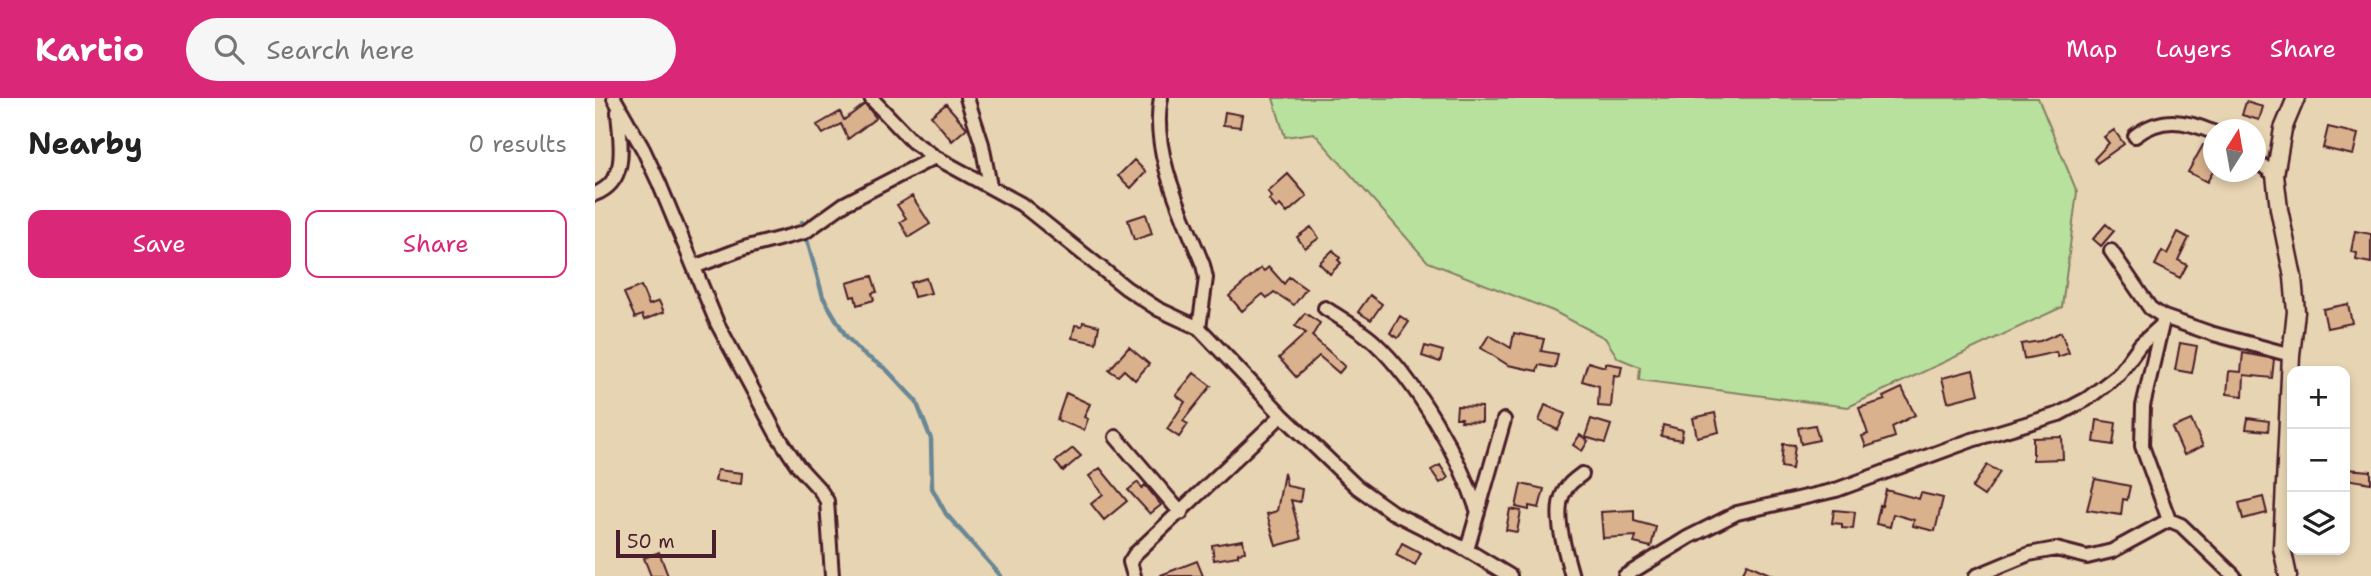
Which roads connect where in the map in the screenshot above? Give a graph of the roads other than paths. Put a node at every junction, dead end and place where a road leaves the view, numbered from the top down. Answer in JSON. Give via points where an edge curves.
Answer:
{"nodes":[{"id":1,"x":871,"y":98,"type":"edge"},
{"id":2,"x":967,"y":98,"type":"edge"},
{"id":3,"x":1161,"y":98,"type":"edge"},
{"id":4,"x":2296,"y":98,"type":"edge"},
{"id":5,"x":616,"y":103,"type":"edge"},
{"id":6,"x":2203,"y":129,"type":"edge"},
{"id":7,"x":2135,"y":136,"type":"dead end"},
{"id":8,"x":936,"y":157,"type":"junction"},
{"id":9,"x":2266,"y":167,"type":"edge"},
{"id":10,"x":2275,"y":174,"type":"junction"},
{"id":11,"x":990,"y":186,"type":"junction"},
{"id":12,"x":595,"y":194,"type":"edge"},
{"id":13,"x":2111,"y":251,"type":"dead end"},
{"id":14,"x":694,"y":267,"type":"junction"},
{"id":15,"x":1325,"y":308,"type":"dead end"},
{"id":16,"x":2163,"y":321,"type":"junction"},
{"id":17,"x":1199,"y":328,"type":"junction"},
{"id":18,"x":2291,"y":355,"type":"junction"},
{"id":19,"x":1282,"y":415,"type":"junction"},
{"id":20,"x":1504,"y":420,"type":"dead end"},
{"id":21,"x":1116,"y":438,"type":"dead end"},
{"id":22,"x":1582,"y":474,"type":"dead end"},
{"id":23,"x":1478,"y":512,"type":"junction"},
{"id":24,"x":1181,"y":513,"type":"junction"},
{"id":25,"x":2169,"y":520,"type":"junction"},
{"id":26,"x":1467,"y":550,"type":"junction"},
{"id":27,"x":832,"y":576,"type":"edge"},
{"id":28,"x":1134,"y":576,"type":"edge"},
{"id":29,"x":1510,"y":576,"type":"edge"},
{"id":30,"x":1572,"y":576,"type":"edge"},
{"id":31,"x":1625,"y":576,"type":"edge"},
{"id":32,"x":1976,"y":576,"type":"edge"},
{"id":33,"x":2234,"y":576,"type":"edge"},
{"id":34,"x":2288,"y":576,"type":"edge"}],
"edges":[{"from":1,"to":8,"type":"street","via":[[912,141]]},
{"from":2,"to":11,"type":"street"},
{"from":3,"to":17,"type":"street","via":[[1164,157],[1206,278]]},
{"from":4,"to":10,"type":"street","via":[[2283,129]]},
{"from":5,"to":12,"type":"street","via":[[620,167],[607,189]]},
{"from":5,"to":14,"type":"street","via":[[648,160]]},
{"from":6,"to":7,"type":"street","via":[[2162,122]]},
{"from":8,"to":11,"type":"street"},
{"from":8,"to":14,"type":"street","via":[[851,200],[805,232]]},
{"from":9,"to":10,"type":"street"},
{"from":10,"to":18,"type":"street","via":[[2293,277],[2296,312]]},
{"from":11,"to":17,"type":"street","via":[[1043,221],[1126,288]]},
{"from":13,"to":16,"type":"street"},
{"from":14,"to":27,"type":"street","via":[[716,323],[763,410],[798,466],[827,501]]},
{"from":15,"to":23,"type":"street","via":[[1373,341],[1398,367],[1453,456]]},
{"from":16,"to":18,"type":"street"},
{"from":16,"to":25,"type":"street","via":[[2143,407],[2142,446]]},
{"from":16,"to":31,"type":"street","via":[[2118,375],[2059,414],[1836,490],[1737,513]]},
{"from":17,"to":19,"type":"street"},
{"from":18,"to":34,"type":"street","via":[[2282,548]]},
{"from":19,"to":24,"type":"street"},
{"from":19,"to":26,"type":"street","via":[[1357,487],[1392,512]]},
{"from":20,"to":23,"type":"street"},
{"from":21,"to":24,"type":"street"},
{"from":22,"to":30,"type":"street","via":[[1563,493],[1559,507]]},
{"from":23,"to":26,"type":"street"},
{"from":24,"to":28,"type":"street","via":[[1131,559]]},
{"from":25,"to":32,"type":"street","via":[[2112,551],[2087,556],[2056,549],[2029,554]]},
{"from":25,"to":33,"type":"street","via":[[2181,525]]},
{"from":26,"to":29,"type":"street"}]}
